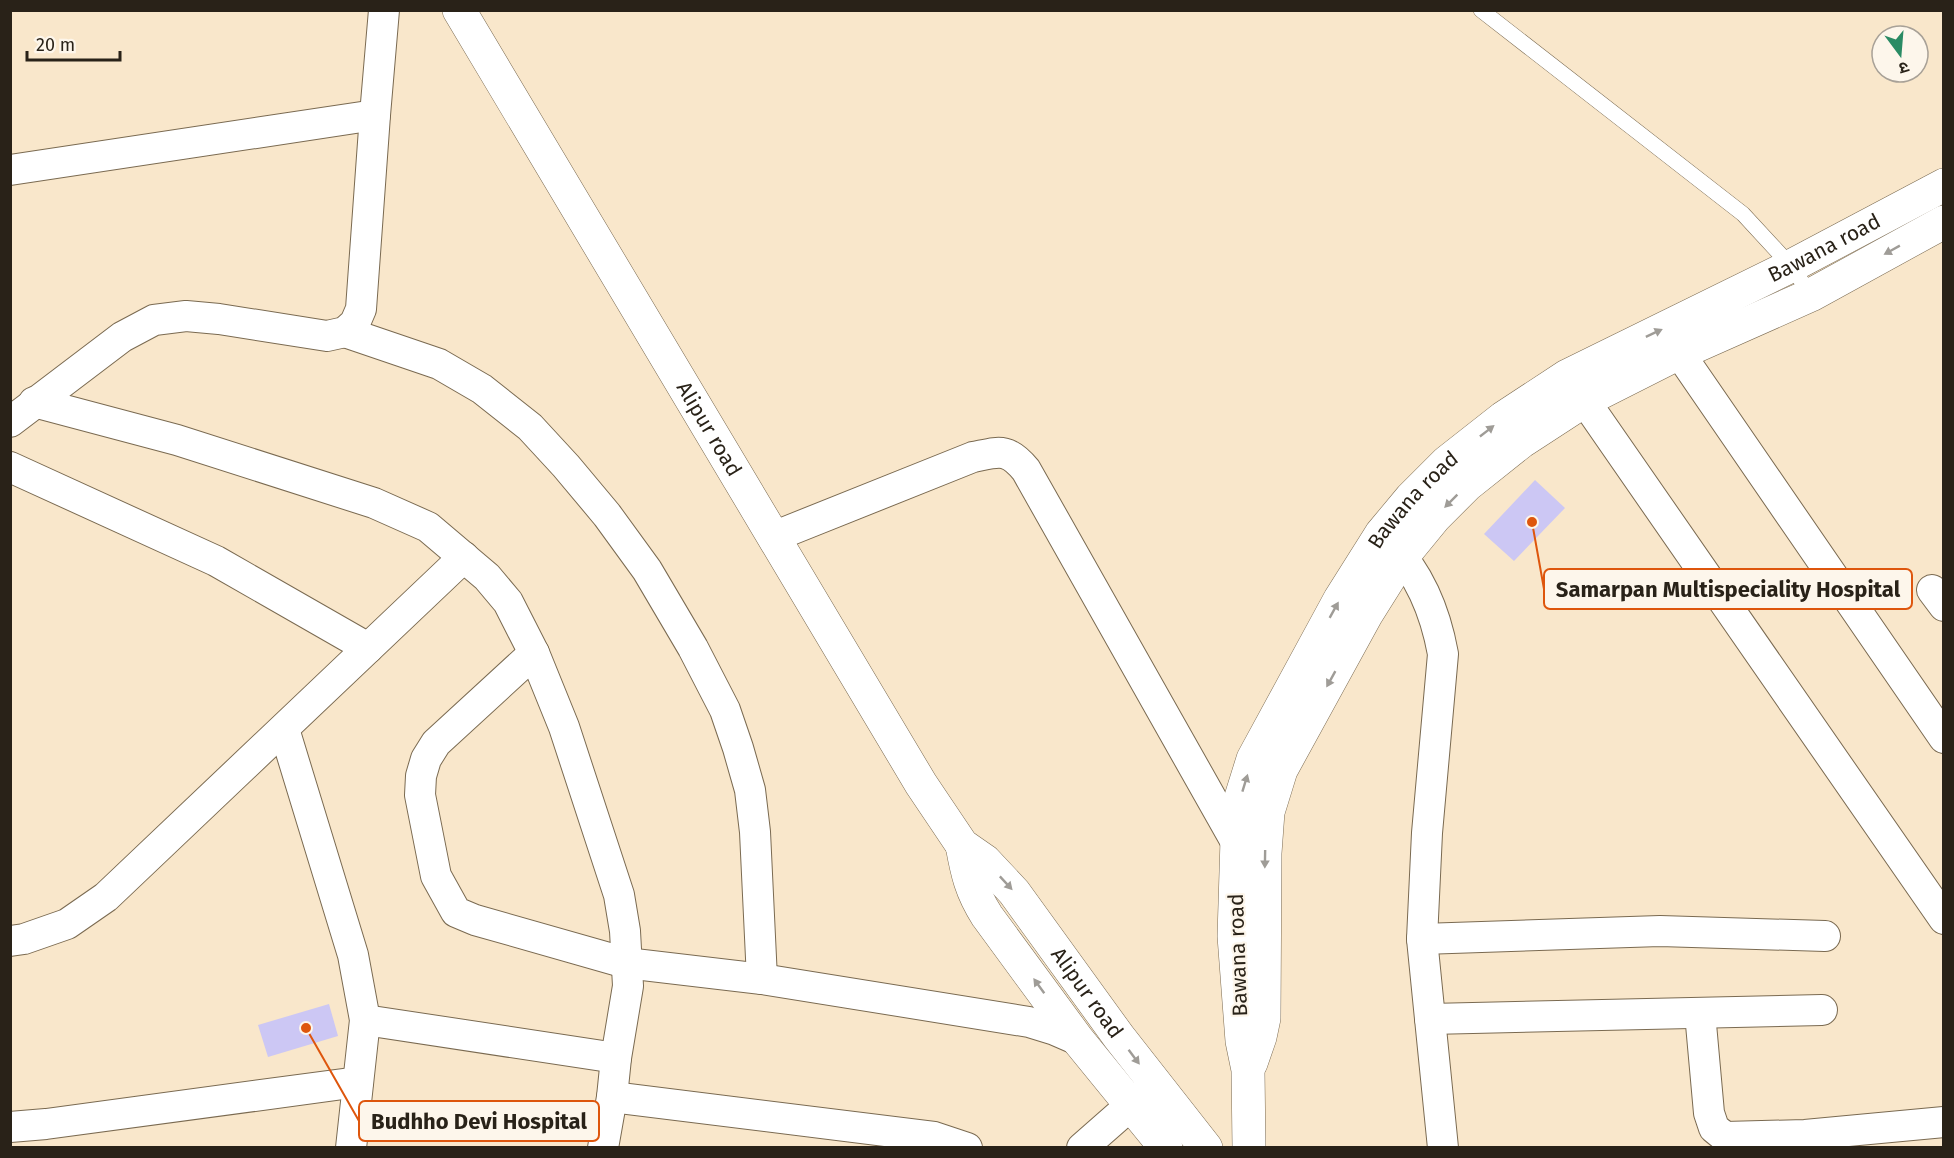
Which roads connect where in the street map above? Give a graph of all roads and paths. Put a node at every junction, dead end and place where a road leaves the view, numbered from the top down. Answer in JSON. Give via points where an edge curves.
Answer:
{"nodes":[{"id":1,"x":384,"y":10,"type":"edge"},
{"id":2,"x":459,"y":10,"type":"edge"},
{"id":3,"x":1481,"y":10,"type":"edge"},
{"id":4,"x":375,"y":115,"type":"junction"},
{"id":5,"x":10,"y":170,"type":"edge"},
{"id":6,"x":1944,"y":185,"type":"edge"},
{"id":7,"x":1944,"y":222,"type":"edge"},
{"id":8,"x":1791,"y":266,"type":"junction"},
{"id":9,"x":1811,"y":295,"type":"junction"},
{"id":10,"x":345,"y":332,"type":"junction"},
{"id":11,"x":1680,"y":354,"type":"junction"},
{"id":12,"x":1576,"y":388,"type":"junction"},
{"id":13,"x":34,"y":402,"type":"junction"},
{"id":14,"x":10,"y":422,"type":"edge"},
{"id":15,"x":10,"y":467,"type":"edge"},
{"id":16,"x":773,"y":537,"type":"junction"},
{"id":17,"x":1392,"y":545,"type":"junction"},
{"id":18,"x":464,"y":557,"type":"junction"},
{"id":19,"x":368,"y":648,"type":"junction"},
{"id":20,"x":534,"y":653,"type":"junction"},
{"id":21,"x":284,"y":729,"type":"junction"},
{"id":22,"x":1944,"y":738,"type":"edge"},
{"id":23,"x":1236,"y":842,"type":"junction"},
{"id":24,"x":962,"y":844,"type":"junction"},
{"id":25,"x":1944,"y":919,"type":"edge"},
{"id":26,"x":1825,"y":936,"type":"dead end"},
{"id":27,"x":1422,"y":939,"type":"junction"},
{"id":28,"x":10,"y":940,"type":"edge"},
{"id":29,"x":626,"y":963,"type":"junction"},
{"id":30,"x":762,"y":979,"type":"junction"},
{"id":31,"x":1822,"y":1010,"type":"dead end"},
{"id":32,"x":1700,"y":1013,"type":"junction"},
{"id":33,"x":1430,"y":1019,"type":"junction"},
{"id":34,"x":365,"y":1020,"type":"junction"},
{"id":35,"x":1077,"y":1040,"type":"junction"},
{"id":36,"x":616,"y":1058,"type":"junction"},
{"id":37,"x":1248,"y":1070,"type":"junction"},
{"id":38,"x":358,"y":1082,"type":"junction"},
{"id":39,"x":1143,"y":1094,"type":"junction"},
{"id":40,"x":612,"y":1097,"type":"junction"},
{"id":41,"x":1944,"y":1122,"type":"edge"},
{"id":42,"x":10,"y":1127,"type":"edge"},
{"id":43,"x":351,"y":1148,"type":"edge"},
{"id":44,"x":603,"y":1148,"type":"edge"},
{"id":45,"x":968,"y":1148,"type":"edge"},
{"id":46,"x":1082,"y":1148,"type":"edge"},
{"id":47,"x":1166,"y":1148,"type":"edge"},
{"id":48,"x":1206,"y":1148,"type":"edge"},
{"id":49,"x":1249,"y":1148,"type":"edge"},
{"id":50,"x":1443,"y":1148,"type":"edge"}],
"edges":[{"from":1,"to":4,"type":"street"},
{"from":2,"to":16,"type":"street","name":"Alipur road"},
{"from":3,"to":8,"type":"lane","via":[[1715,190]]},
{"from":4,"to":5,"type":"street"},
{"from":4,"to":10,"type":"street","via":[[361,309],[355,323]]},
{"from":6,"to":8,"type":"street","name":"Bawana road"},
{"from":7,"to":9,"type":"street","name":"Bawana road","one_way":true},
{"from":8,"to":9,"type":"lane"},
{"from":12,"to":8,"type":"street","name":"Bawana road","one_way":true},
{"from":9,"to":11,"type":"street","name":"Bawana road"},
{"from":10,"to":13,"type":"street","via":[[327,336],[186,316],[154,320],[123,337]]},
{"from":10,"to":30,"type":"street","via":[[440,364],[482,389],[530,427],[566,465],[647,570],[724,710],[750,789]]},
{"from":11,"to":12,"type":"street","name":"Bawana road"},
{"from":11,"to":22,"type":"street"},
{"from":12,"to":17,"type":"street","name":"Bawana road","via":[[1435,517]]},
{"from":12,"to":25,"type":"street"},
{"from":13,"to":14,"type":"street"},
{"from":13,"to":18,"type":"street","via":[[177,440],[374,503],[428,527]]},
{"from":15,"to":19,"type":"street","via":[[216,561]]},
{"from":16,"to":23,"type":"street","via":[[973,457],[1001,452],[1016,457]]},
{"from":16,"to":24,"type":"street","name":"Alipur road","via":[[921,784]]},
{"from":23,"to":17,"type":"street","name":"Bawana road","one_way":true,"via":[[1238,807],[1253,759],[1340,599]]},
{"from":17,"to":27,"type":"street","via":[[1427,597],[1438,625],[1443,654]]},
{"from":17,"to":37,"type":"street","name":"Bawana road","one_way":true,"via":[[1366,615],[1281,770],[1271,801],[1265,853],[1264,1018]]},
{"from":18,"to":19,"type":"street"},
{"from":18,"to":20,"type":"street","via":[[508,602]]},
{"from":19,"to":21,"type":"street"},
{"from":20,"to":29,"type":"street","via":[[564,727],[619,896]]},
{"from":20,"to":29,"type":"street","via":[[436,743],[426,759],[420,795],[436,876],[456,912]]},
{"from":21,"to":28,"type":"street","via":[[106,897],[68,924]]},
{"from":21,"to":34,"type":"street","via":[[353,955]]},
{"from":23,"to":37,"type":"street","name":"Bawana road","via":[[1234,936]]},
{"from":35,"to":24,"type":"street","name":"Alipur road","one_way":true,"via":[[976,898]]},
{"from":24,"to":39,"type":"street","name":"Alipur road","one_way":true,"via":[[986,861],[1014,892]]},
{"from":26,"to":27,"type":"street","via":[[1660,931]]},
{"from":27,"to":33,"type":"street"},
{"from":29,"to":30,"type":"street"},
{"from":29,"to":36,"type":"street","via":[[628,986]]},
{"from":30,"to":35,"type":"street","via":[[1029,1022]]},
{"from":31,"to":32,"type":"street"},
{"from":32,"to":33,"type":"street"},
{"from":32,"to":41,"type":"street","via":[[1709,1113],[1714,1128],[1725,1137],[1805,1135]]},
{"from":33,"to":50,"type":"street"},
{"from":34,"to":36,"type":"street"},
{"from":34,"to":38,"type":"street"},
{"from":35,"to":39,"type":"street","name":"Alipur road"},
{"from":36,"to":40,"type":"street"},
{"from":37,"to":49,"type":"street","name":"Bawana road"},
{"from":38,"to":42,"type":"street"},
{"from":38,"to":43,"type":"street"},
{"from":39,"to":46,"type":"street"},
{"from":39,"to":47,"type":"street","name":"Alipur road"},
{"from":39,"to":48,"type":"street","name":"Alipur road"},
{"from":40,"to":44,"type":"street"},
{"from":40,"to":45,"type":"street","via":[[934,1137]]}]}
